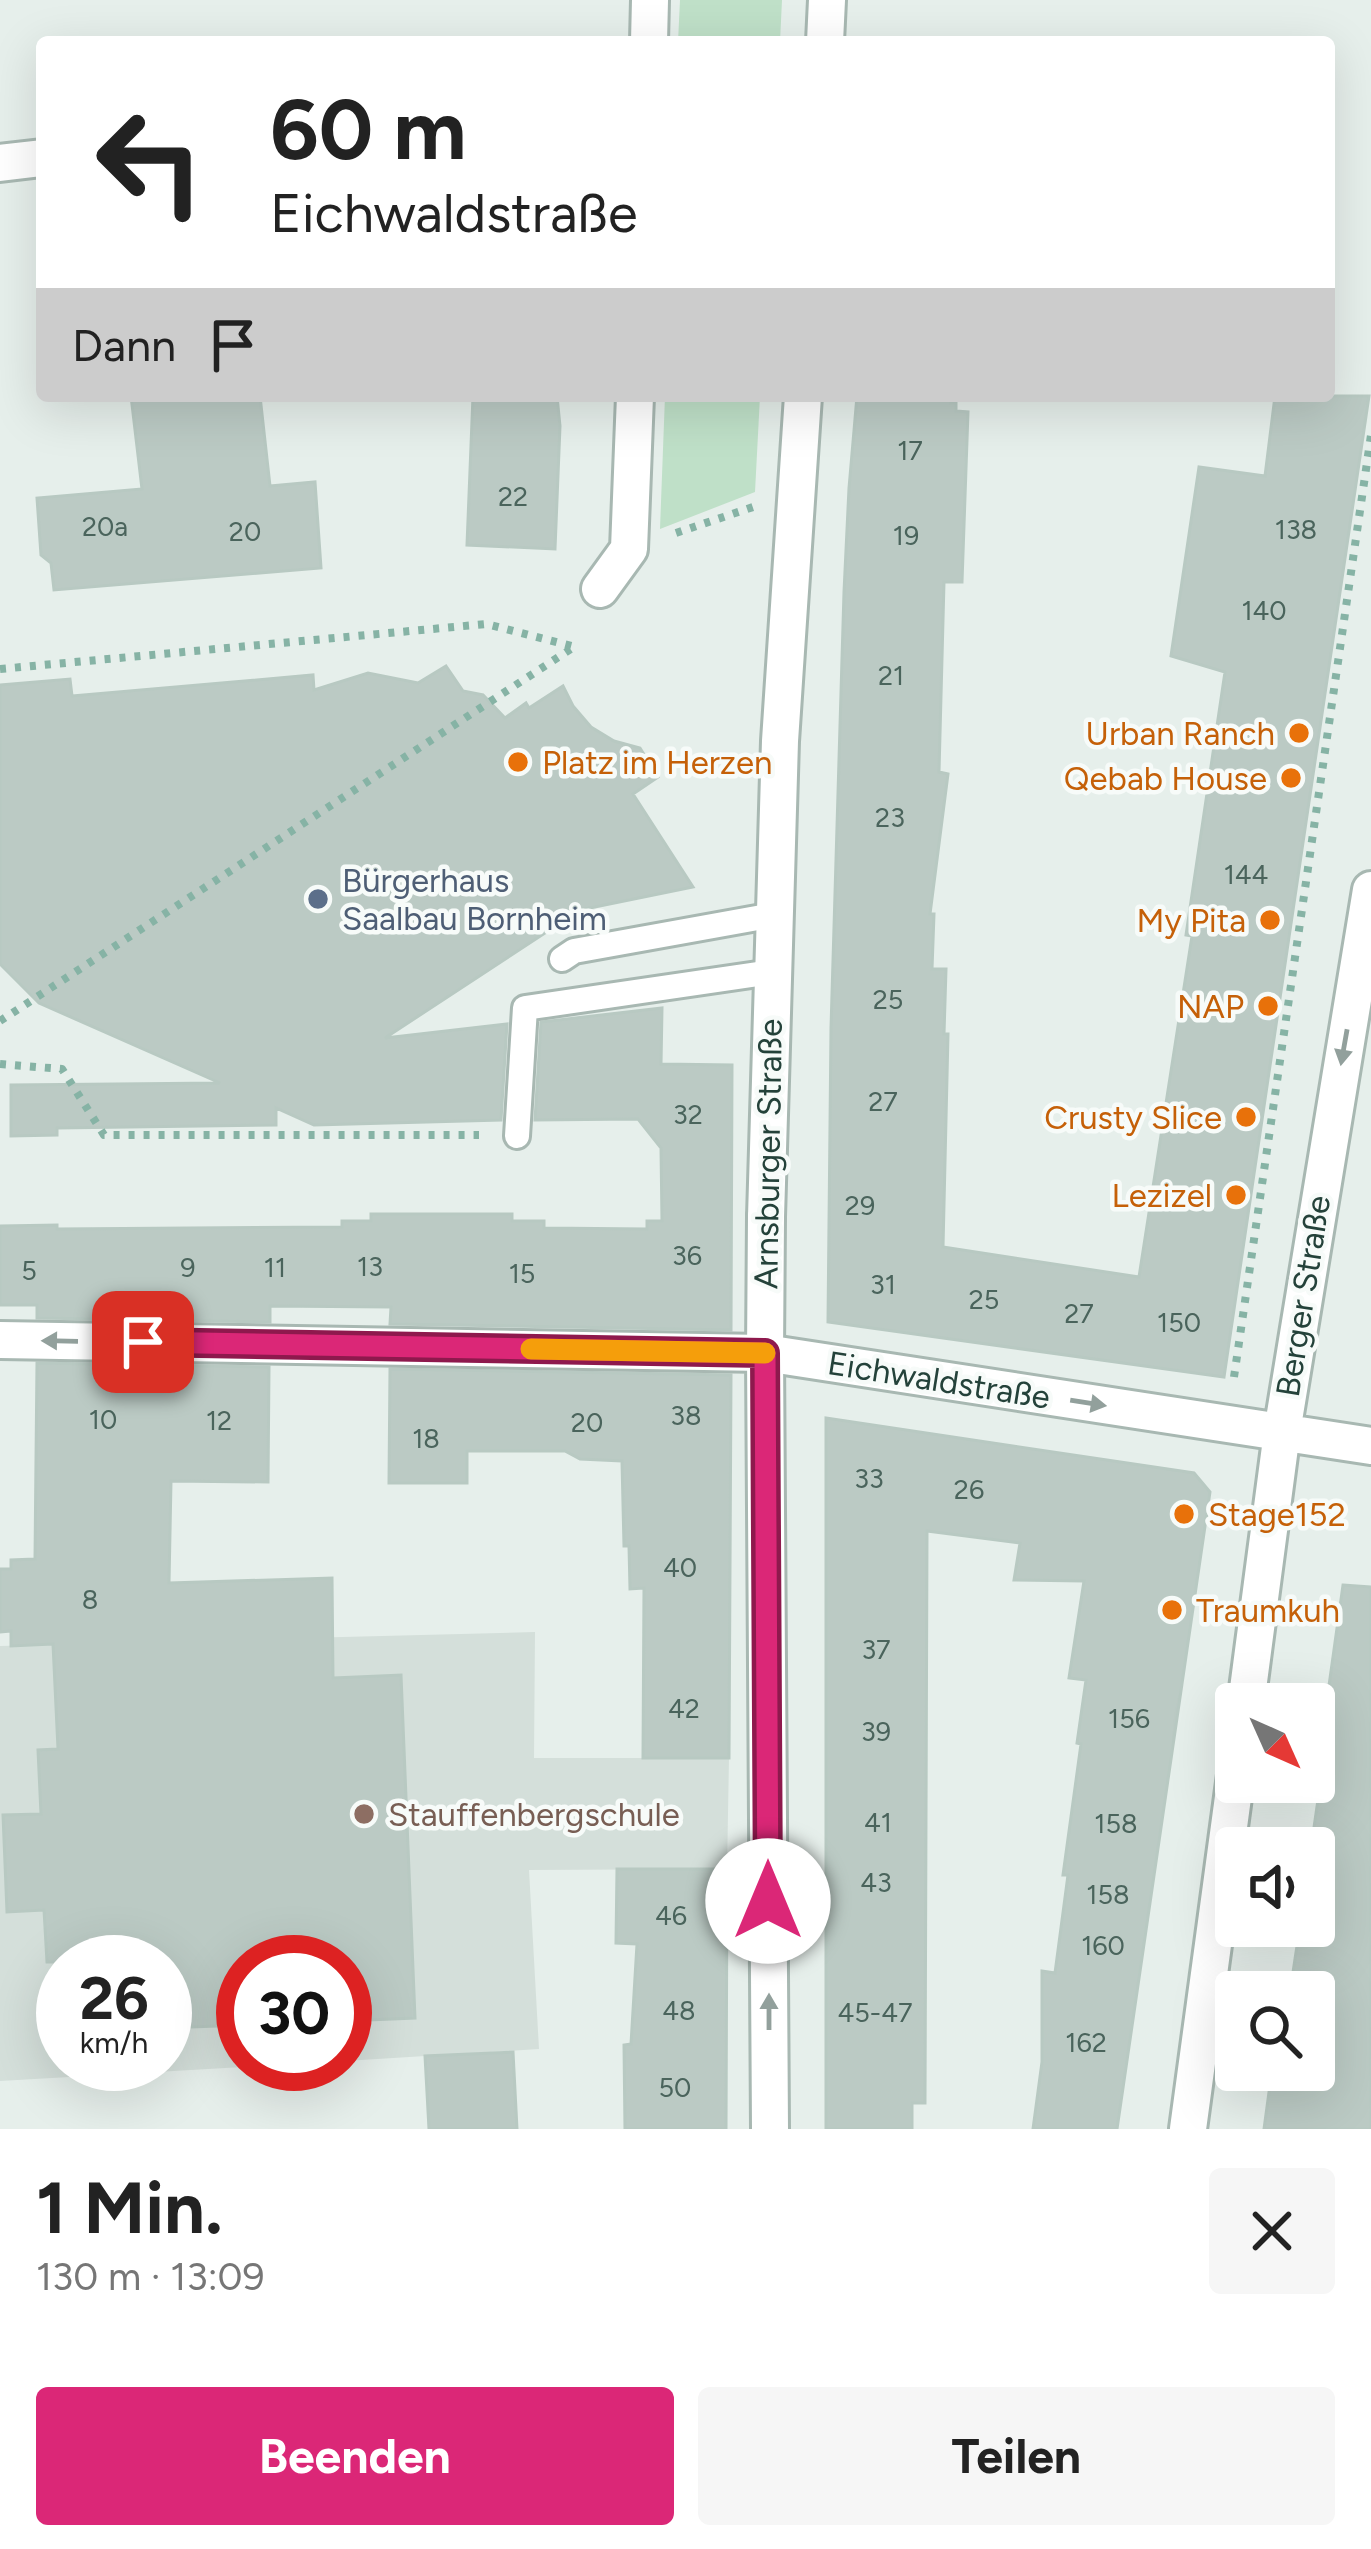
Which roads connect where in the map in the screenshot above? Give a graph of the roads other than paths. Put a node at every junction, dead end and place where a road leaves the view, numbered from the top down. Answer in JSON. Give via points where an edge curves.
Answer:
{"nodes":[{"id":1,"x":650,"y":0,"type":"edge"},
{"id":2,"x":827,"y":0,"type":"edge"},
{"id":3,"x":649,"y":36,"type":"edge"},
{"id":4,"x":825,"y":36,"type":"edge"},
{"id":5,"x":36,"y":159,"type":"edge"},
{"id":6,"x":0,"y":163,"type":"edge"},
{"id":7,"x":635,"y":402,"type":"edge"},
{"id":8,"x":803,"y":402,"type":"edge"},
{"id":9,"x":600,"y":589,"type":"dead end"},
{"id":10,"x":1371,"y":890,"type":"edge"},
{"id":11,"x":774,"y":915,"type":"junction"},
{"id":12,"x":562,"y":959,"type":"dead end"},
{"id":13,"x":772,"y":972,"type":"junction"},
{"id":14,"x":518,"y":1136,"type":"road end"},
{"id":15,"x":0,"y":1340,"type":"edge"},
{"id":16,"x":765,"y":1353,"type":"junction"},
{"id":17,"x":1282,"y":1432,"type":"junction"},
{"id":18,"x":1371,"y":1446,"type":"edge"},
{"id":19,"x":1249,"y":1683,"type":"edge"},
{"id":20,"x":1232,"y":1803,"type":"edge"},
{"id":21,"x":770,"y":2129,"type":"edge"},
{"id":22,"x":1189,"y":2129,"type":"edge"}],
"edges":[{"from":1,"to":3,"type":"street"},
{"from":2,"to":4,"type":"street"},
{"from":5,"to":6,"type":"street"},
{"from":7,"to":9,"type":"street","via":[[629,549]]},
{"from":8,"to":11,"type":"street","name":"Arnsburger Straße"},
{"from":10,"to":17,"type":"street","name":"Berger Straße","one_way":true},
{"from":11,"to":12,"type":"lane"},
{"from":11,"to":13,"type":"street","name":"Arnsburger Straße"},
{"from":13,"to":14,"type":"lane","via":[[525,1008]]},
{"from":13,"to":16,"type":"street","name":"Arnsburger Straße"},
{"from":16,"to":15,"type":"street","name":"Eichwaldstraße","one_way":true},
{"from":16,"to":17,"type":"street","name":"Eichwaldstraße","one_way":true},
{"from":21,"to":16,"type":"street","name":"Arnsburger Straße","one_way":true},
{"from":17,"to":18,"type":"street","name":"Eichwaldstraße"},
{"from":17,"to":19,"type":"street","name":"Berger Straße"},
{"from":20,"to":22,"type":"street"}]}
